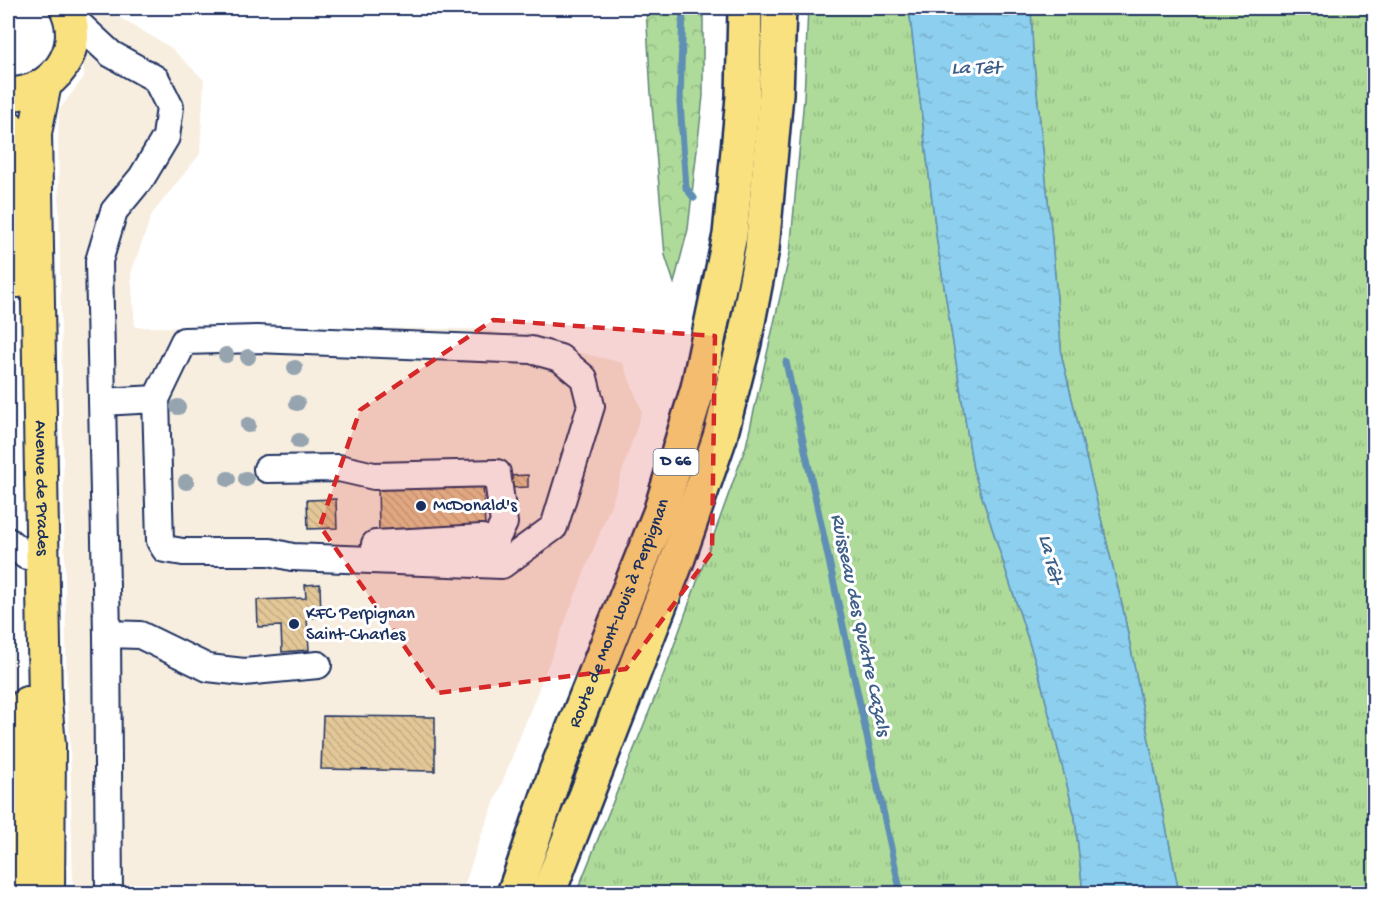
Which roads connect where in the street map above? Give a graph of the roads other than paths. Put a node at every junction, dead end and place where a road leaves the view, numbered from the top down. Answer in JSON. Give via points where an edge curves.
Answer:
{"nodes":[{"id":1,"x":745,"y":8,"type":"edge"},
{"id":2,"x":779,"y":8,"type":"edge"},
{"id":3,"x":68,"y":12,"type":"edge"},
{"id":4,"x":111,"y":54,"type":"junction"},
{"id":5,"x":68,"y":55,"type":"junction"},
{"id":6,"x":45,"y":84,"type":"junction"},
{"id":7,"x":8,"y":94,"type":"edge"},
{"id":8,"x":8,"y":126,"type":"edge"},
{"id":9,"x":156,"y":399,"type":"junction"},
{"id":10,"x":102,"y":402,"type":"junction"},
{"id":11,"x":267,"y":470,"type":"dead end"},
{"id":12,"x":17,"y":548,"type":"edge"},
{"id":13,"x":270,"y":552,"type":"junction"},
{"id":14,"x":107,"y":634,"type":"junction"},
{"id":15,"x":318,"y":665,"type":"dead end"},
{"id":16,"x":25,"y":858,"type":"junction"},
{"id":17,"x":552,"y":886,"type":"edge"},
{"id":18,"x":8,"y":890,"type":"edge"},
{"id":19,"x":108,"y":893,"type":"edge"},
{"id":20,"x":27,"y":894,"type":"edge"},
{"id":21,"x":48,"y":894,"type":"edge"},
{"id":22,"x":514,"y":894,"type":"edge"}],
"edges":[{"from":1,"to":22,"type":"highway","name":"Route de Mont-Louis à Perpignan","number":"D 66","via":[[743,97],[730,234],[698,388],[660,513],[556,772]]},
{"from":2,"to":17,"type":"highway","name":"Route de Mont-Louis à Perpignan","number":"D 66","via":[[776,94],[762,249],[744,344],[720,438]]},
{"from":3,"to":4,"type":"street"},
{"from":3,"to":5,"type":"main road","via":[[72,36]]},
{"from":4,"to":5,"type":"street","via":[[91,58]]},
{"from":4,"to":10,"type":"street","via":[[156,80],[170,107],[166,137],[142,177],[114,211],[99,261]]},
{"from":5,"to":6,"type":"main road"},
{"from":6,"to":7,"type":"main road","via":[[32,91]]},
{"from":6,"to":21,"type":"main road","name":"Avenue de Prades","via":[[35,133],[49,745]]},
{"from":8,"to":12,"type":"main road","name":"Avenue de Prades","via":[[22,350]]},
{"from":9,"to":10,"type":"street"},
{"from":9,"to":13,"type":"street","via":[[160,541],[165,549]]},
{"from":9,"to":13,"type":"street","via":[[184,341],[257,339],[531,350],[560,358],[584,378],[591,406],[554,527],[502,565],[292,557]]},
{"from":10,"to":14,"type":"street"},
{"from":11,"to":13,"type":"street","via":[[339,468],[374,476],[498,473],[504,523],[496,538],[375,544],[324,542]]},
{"from":12,"to":16,"type":"main road","name":"Avenue de Prades","via":[[28,658]]},
{"from":14,"to":15,"type":"street","via":[[140,635],[208,668],[244,672]]},
{"from":14,"to":19,"type":"street"},
{"from":16,"to":18,"type":"street"},
{"from":16,"to":20,"type":"main road","name":"Avenue de Prades"}]}
